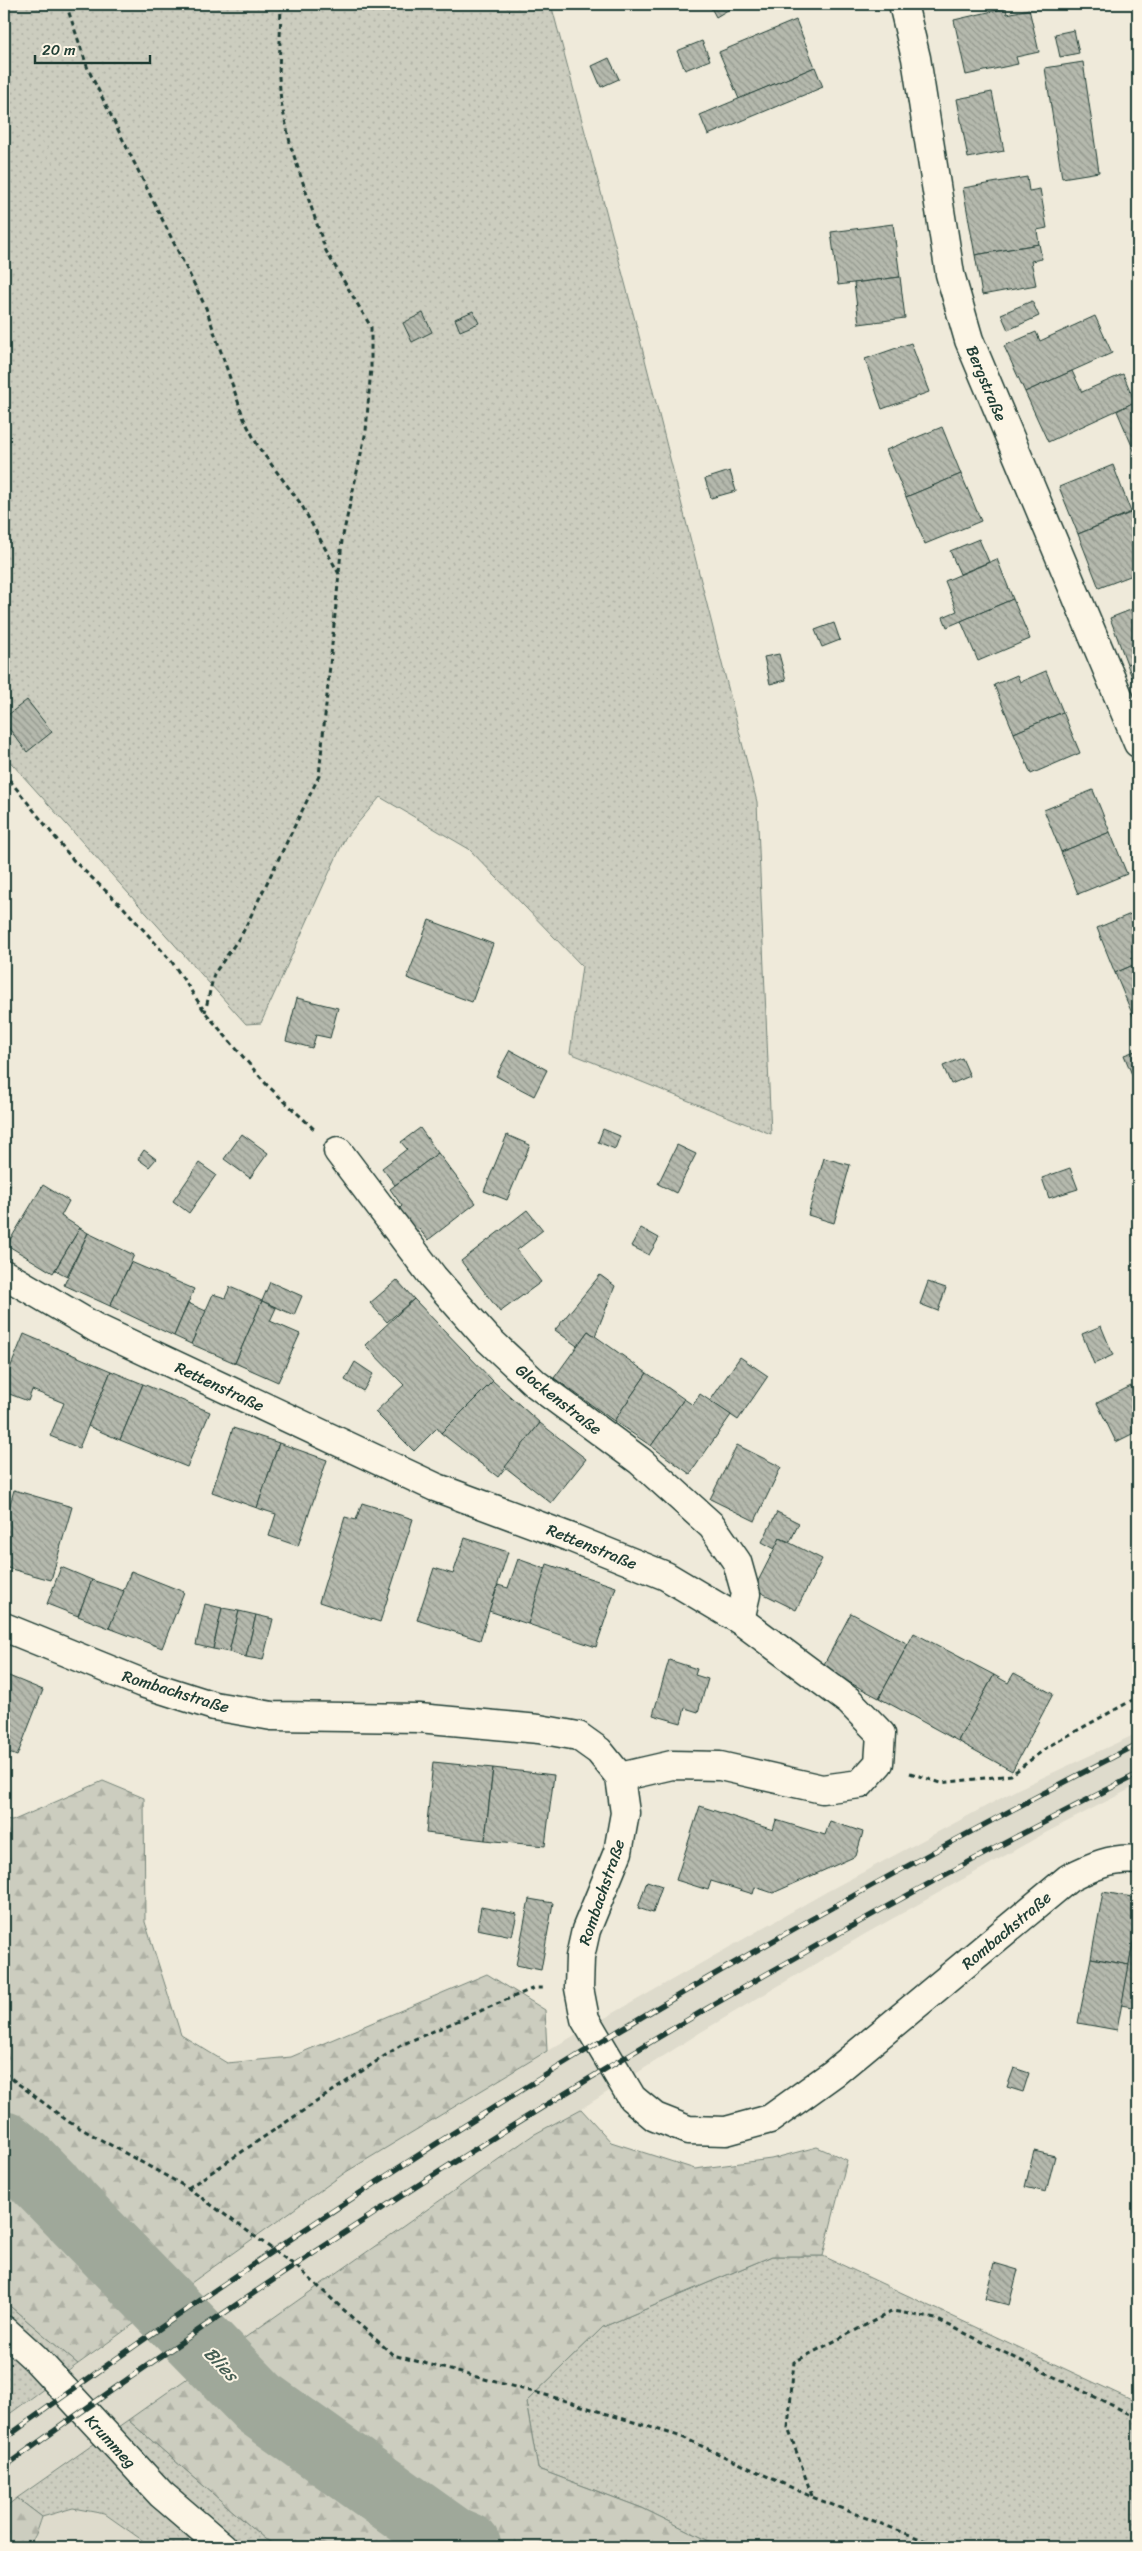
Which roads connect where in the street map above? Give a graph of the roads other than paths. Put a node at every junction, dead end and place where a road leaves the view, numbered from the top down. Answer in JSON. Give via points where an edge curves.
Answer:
{"nodes":[{"id":1,"x":903,"y":4,"type":"edge"},
{"id":2,"x":1138,"y":742,"type":"edge"},
{"id":3,"x":338,"y":1151,"type":"road end"},
{"id":4,"x":4,"y":1274,"type":"edge"},
{"id":5,"x":740,"y":1620,"type":"junction"},
{"id":6,"x":4,"y":1627,"type":"edge"},
{"id":7,"x":620,"y":1777,"type":"junction"},
{"id":8,"x":1138,"y":1860,"type":"edge"},
{"id":9,"x":4,"y":2330,"type":"edge"},
{"id":10,"x":223,"y":2547,"type":"edge"}],
"edges":[{"from":1,"to":2,"type":"street","name":"Bergstraße","via":[[916,58],[950,274],[969,340]]},
{"from":3,"to":5,"type":"street","name":"Glockenstraße","via":[[433,1277],[487,1338],[536,1384],[640,1461],[712,1526],[738,1562],[746,1594]]},
{"from":4,"to":5,"type":"street","name":"Rettenstraße","via":[[96,1328],[435,1487],[666,1576]]},
{"from":5,"to":7,"type":"street","name":"Rettenstraße","via":[[848,1701],[881,1734],[879,1763],[860,1784],[822,1789],[720,1766],[672,1765]]},
{"from":6,"to":7,"type":"street","name":"Rombachstraße","via":[[142,1683],[214,1706],[272,1716],[419,1718],[539,1729],[578,1736],[599,1751]]},
{"from":7,"to":8,"type":"street","name":"Rombachstraße","via":[[625,1813],[618,1852],[586,1930],[580,1957],[579,1988],[585,2019],[632,2098],[655,2118],[688,2130],[726,2131],[770,2119],[834,2073],[1068,1878],[1099,1863]]},
{"from":9,"to":10,"type":"street","name":"Krummeg","via":[[35,2358],[160,2494]]}]}
